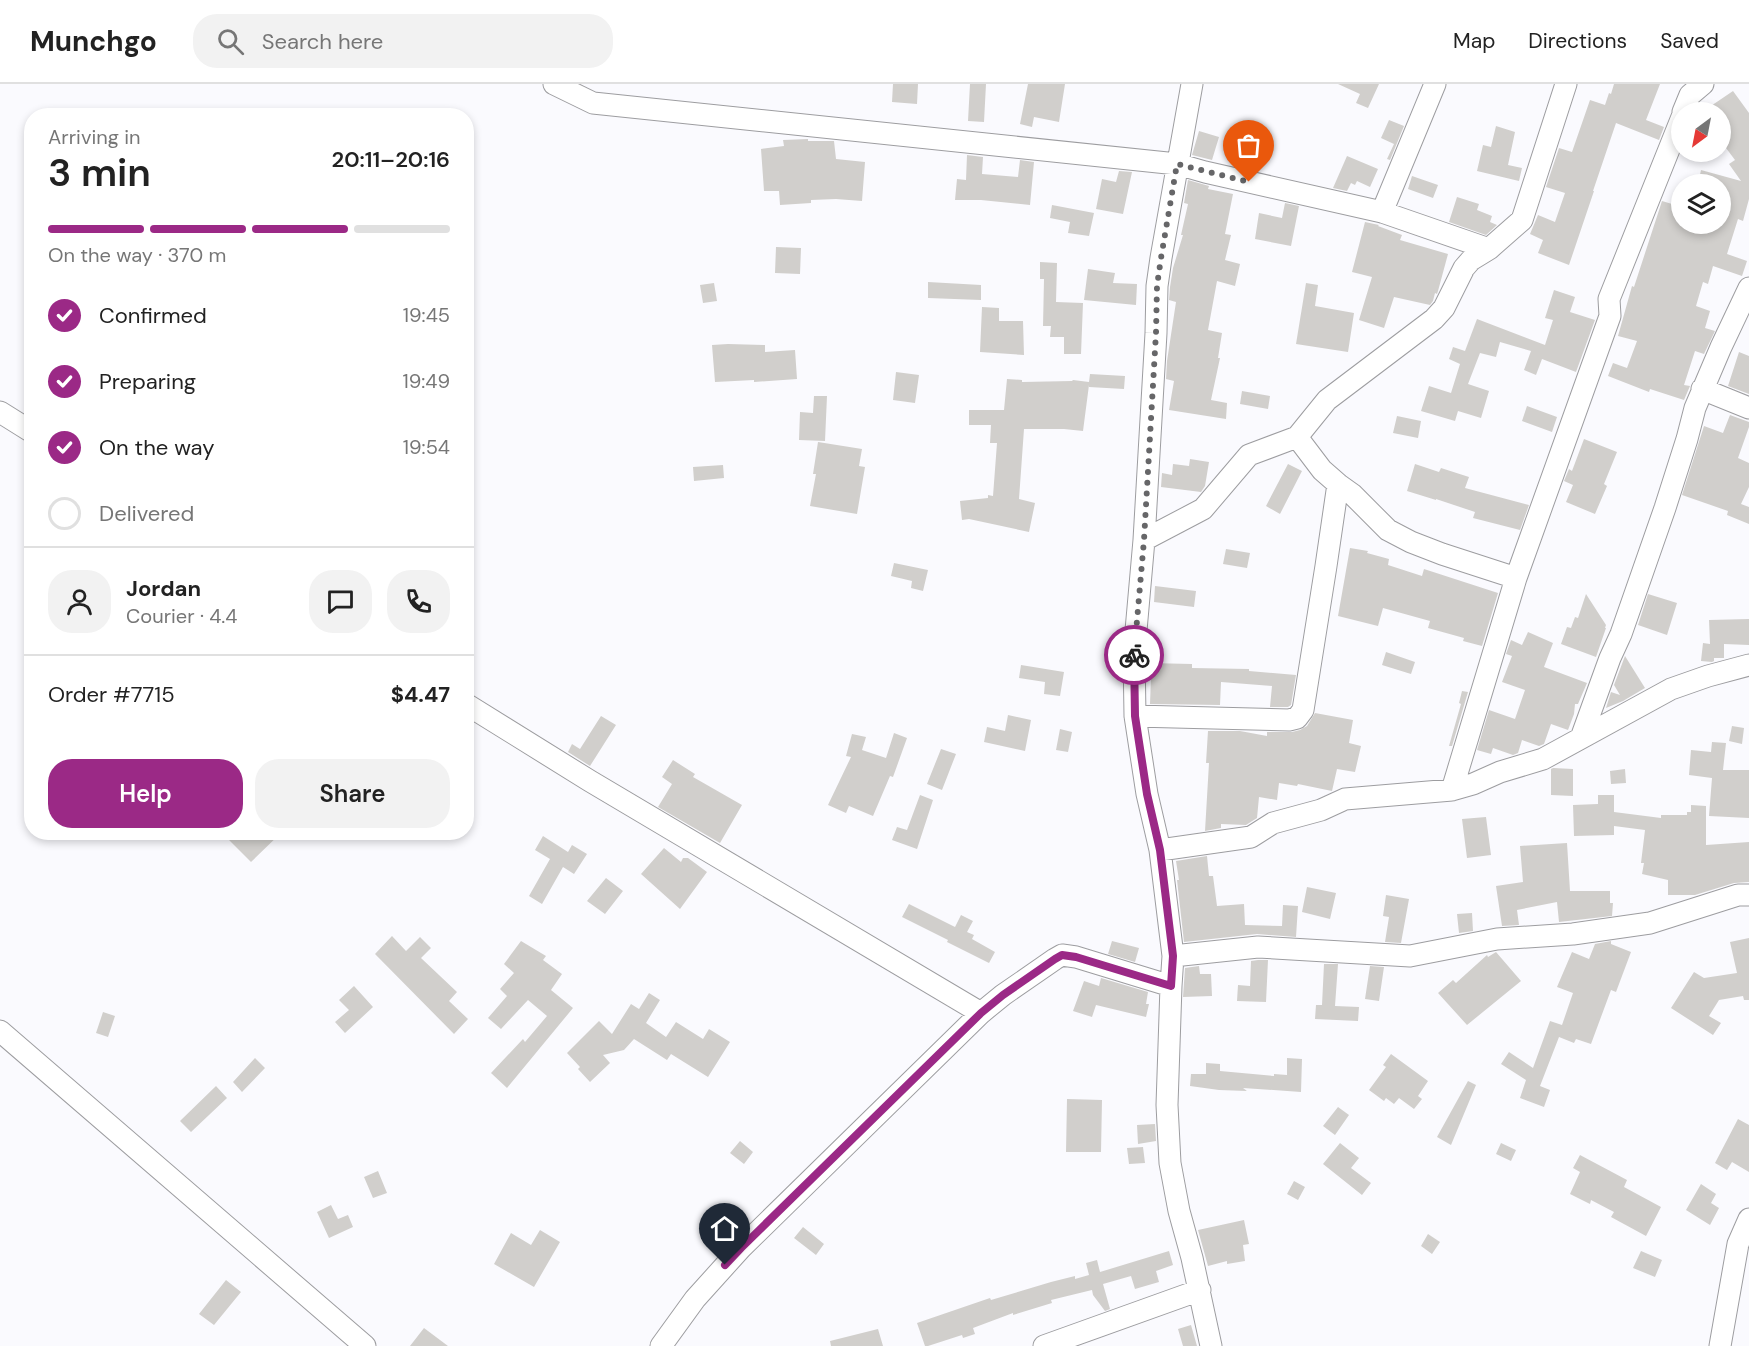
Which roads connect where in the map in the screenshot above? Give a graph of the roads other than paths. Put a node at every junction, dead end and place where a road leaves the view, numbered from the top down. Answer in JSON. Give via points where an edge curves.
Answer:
{"nodes":[{"id":1,"x":554,"y":84,"type":"edge"},
{"id":2,"x":1192,"y":84,"type":"edge"},
{"id":3,"x":1435,"y":84,"type":"edge"},
{"id":4,"x":1566,"y":84,"type":"edge"},
{"id":5,"x":1703,"y":84,"type":"edge"},
{"id":6,"x":589,"y":94,"type":"edge"},
{"id":7,"x":1687,"y":102,"type":"edge"},
{"id":8,"x":1671,"y":145,"type":"edge"},
{"id":9,"x":1177,"y":164,"type":"junction"},
{"id":10,"x":1382,"y":212,"type":"junction"},
{"id":11,"x":1489,"y":249,"type":"junction"},
{"id":12,"x":1749,"y":288,"type":"edge"},
{"id":13,"x":1702,"y":389,"type":"junction"},
{"id":14,"x":1749,"y":408,"type":"edge"},
{"id":15,"x":0,"y":412,"type":"edge"},
{"id":16,"x":24,"y":427,"type":"edge"},
{"id":17,"x":1297,"y":437,"type":"junction"},
{"id":18,"x":1338,"y":484,"type":"junction"},
{"id":19,"x":1144,"y":540,"type":"junction"},
{"id":20,"x":1516,"y":578,"type":"junction"},
{"id":21,"x":1749,"y":665,"type":"edge"},
{"id":22,"x":474,"y":709,"type":"edge"},
{"id":23,"x":1135,"y":716,"type":"junction"},
{"id":24,"x":1581,"y":738,"type":"junction"},
{"id":25,"x":1452,"y":790,"type":"junction"},
{"id":26,"x":1160,"y":850,"type":"junction"},
{"id":27,"x":1749,"y":895,"type":"edge"},
{"id":28,"x":1173,"y":956,"type":"junction"},
{"id":29,"x":1171,"y":986,"type":"junction"},
{"id":30,"x":981,"y":1013,"type":"junction"},
{"id":31,"x":0,"y":1031,"type":"edge"},
{"id":32,"x":1749,"y":1219,"type":"edge"},
{"id":33,"x":1743,"y":1247,"type":"edge"},
{"id":34,"x":1200,"y":1290,"type":"junction"},
{"id":35,"x":365,"y":1346,"type":"edge"},
{"id":36,"x":661,"y":1346,"type":"edge"},
{"id":37,"x":1044,"y":1346,"type":"edge"},
{"id":38,"x":1211,"y":1346,"type":"edge"},
{"id":39,"x":1720,"y":1346,"type":"edge"}],
"edges":[{"from":1,"to":6,"type":"street"},
{"from":2,"to":9,"type":"street"},
{"from":3,"to":10,"type":"street"},
{"from":4,"to":11,"type":"street","via":[[1522,220]]},
{"from":5,"to":7,"type":"street"},
{"from":6,"to":9,"type":"street"},
{"from":8,"to":20,"type":"street","via":[[1610,299],[1610,316]]},
{"from":9,"to":10,"type":"street"},
{"from":9,"to":19,"type":"street","via":[[1157,286]]},
{"from":10,"to":11,"type":"street"},
{"from":11,"to":17,"type":"street","via":[[1470,260],[1434,319],[1327,400]]},
{"from":12,"to":13,"type":"street"},
{"from":13,"to":14,"type":"street"},
{"from":13,"to":24,"type":"street","via":[[1651,550]]},
{"from":15,"to":16,"type":"street"},
{"from":17,"to":18,"type":"street"},
{"from":17,"to":19,"type":"street","via":[[1249,455],[1203,509]]},
{"from":18,"to":20,"type":"street","via":[[1388,530],[1442,554]]},
{"from":18,"to":23,"type":"street","via":[[1303,710],[1297,718]]},
{"from":19,"to":23,"type":"street","via":[[1134,653]]},
{"from":20,"to":25,"type":"street"},
{"from":21,"to":24,"type":"street","via":[[1671,688]]},
{"from":22,"to":30,"type":"street"},
{"from":23,"to":26,"type":"street"},
{"from":24,"to":25,"type":"street","via":[[1542,759]]},
{"from":25,"to":26,"type":"street","via":[[1345,799],[1322,810],[1273,823],[1251,837]]},
{"from":26,"to":28,"type":"street"},
{"from":27,"to":28,"type":"street","via":[[1737,895],[1650,923],[1497,939],[1410,956],[1258,947]]},
{"from":28,"to":29,"type":"street"},
{"from":29,"to":30,"type":"street","via":[[1062,955]]},
{"from":29,"to":34,"type":"street","via":[[1167,1106],[1170,1163]]},
{"from":30,"to":36,"type":"street","via":[[741,1248],[695,1299]]},
{"from":31,"to":35,"type":"street"},
{"from":32,"to":33,"type":"street"},
{"from":33,"to":39,"type":"street"},
{"from":34,"to":37,"type":"street"},
{"from":34,"to":38,"type":"street"}]}
